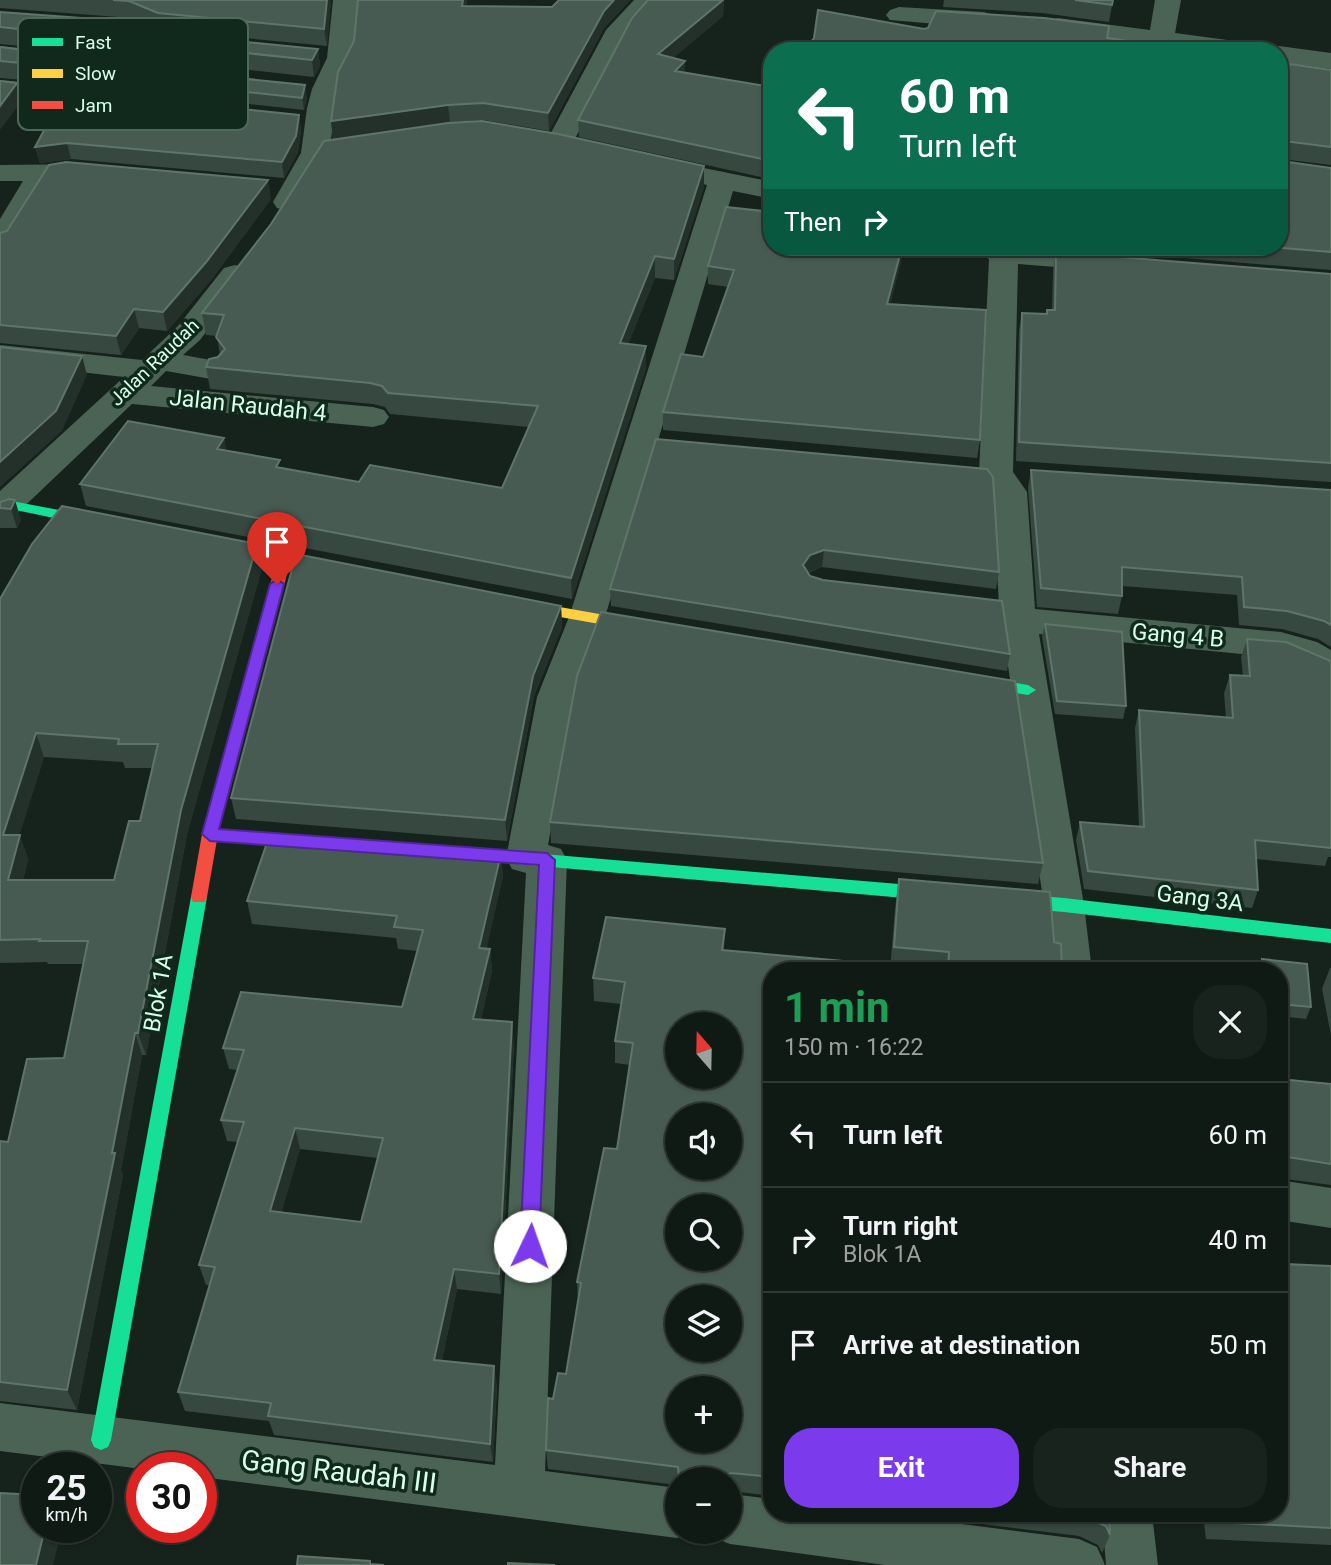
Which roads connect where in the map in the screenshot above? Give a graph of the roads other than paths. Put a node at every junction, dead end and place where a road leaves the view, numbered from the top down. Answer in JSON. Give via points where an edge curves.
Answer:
{"nodes":[{"id":1,"x":346,"y":0,"type":"edge"},
{"id":2,"x":648,"y":0,"type":"edge"},
{"id":3,"x":1168,"y":0,"type":"edge"},
{"id":4,"x":899,"y":15,"type":"dead end"},
{"id":5,"x":1038,"y":20,"type":"edge"},
{"id":6,"x":1003,"y":22,"type":"edge"},
{"id":7,"x":1161,"y":40,"type":"junction"},
{"id":8,"x":1177,"y":42,"type":"edge"},
{"id":9,"x":0,"y":54,"type":"edge"},
{"id":10,"x":1288,"y":55,"type":"edge"},
{"id":11,"x":18,"y":56,"type":"edge"},
{"id":12,"x":1331,"y":61,"type":"edge"},
{"id":13,"x":0,"y":88,"type":"edge"},
{"id":14,"x":18,"y":90,"type":"edge"},
{"id":15,"x":586,"y":150,"type":"edge"},
{"id":16,"x":668,"y":169,"type":"edge"},
{"id":17,"x":0,"y":173,"type":"edge"},
{"id":18,"x":43,"y":174,"type":"junction"},
{"id":19,"x":121,"y":175,"type":"edge"},
{"id":20,"x":722,"y":181,"type":"junction"},
{"id":21,"x":763,"y":189,"type":"edge"},
{"id":22,"x":272,"y":222,"type":"edge"},
{"id":23,"x":0,"y":243,"type":"edge"},
{"id":24,"x":249,"y":255,"type":"edge"},
{"id":25,"x":995,"y":256,"type":"edge"},
{"id":26,"x":1085,"y":256,"type":"edge"},
{"id":27,"x":1134,"y":265,"type":"edge"},
{"id":28,"x":0,"y":354,"type":"edge"},
{"id":29,"x":154,"y":365,"type":"junction"},
{"id":30,"x":211,"y":369,"type":"edge"},
{"id":31,"x":122,"y":393,"type":"junction"},
{"id":32,"x":373,"y":417,"type":"dead end"},
{"id":33,"x":982,"y":471,"type":"junction"},
{"id":34,"x":1036,"y":476,"type":"edge"},
{"id":35,"x":3,"y":507,"type":"edge"},
{"id":36,"x":125,"y":527,"type":"edge"},
{"id":37,"x":191,"y":541,"type":"edge"},
{"id":38,"x":284,"y":559,"type":"junction"},
{"id":39,"x":363,"y":574,"type":"edge"},
{"id":40,"x":495,"y":600,"type":"edge"},
{"id":41,"x":1009,"y":609,"type":"junction"},
{"id":42,"x":587,"y":618,"type":"junction"},
{"id":43,"x":669,"y":632,"type":"edge"},
{"id":44,"x":1331,"y":666,"type":"edge"},
{"id":45,"x":950,"y":678,"type":"edge"},
{"id":46,"x":1028,"y":690,"type":"junction"},
{"id":47,"x":210,"y":834,"type":"junction"},
{"id":48,"x":333,"y":844,"type":"edge"},
{"id":49,"x":429,"y":851,"type":"edge"},
{"id":50,"x":536,"y":859,"type":"junction"},
{"id":51,"x":1063,"y":905,"type":"junction"},
{"id":52,"x":1331,"y":936,"type":"edge"},
{"id":53,"x":1069,"y":962,"type":"edge"},
{"id":54,"x":1288,"y":1201,"type":"edge"},
{"id":55,"x":1331,"y":1208,"type":"edge"},
{"id":56,"x":0,"y":1427,"type":"edge"},
{"id":57,"x":101,"y":1440,"type":"junction"},
{"id":58,"x":519,"y":1494,"type":"junction"},
{"id":59,"x":665,"y":1512,"type":"edge"},
{"id":60,"x":742,"y":1519,"type":"edge"},
{"id":61,"x":763,"y":1520,"type":"edge"},
{"id":62,"x":817,"y":1522,"type":"edge"},
{"id":63,"x":1128,"y":1522,"type":"edge"},
{"id":64,"x":846,"y":1523,"type":"edge"},
{"id":65,"x":1079,"y":1565,"type":"edge"},
{"id":66,"x":1132,"y":1565,"type":"edge"}],
"edges":[{"from":1,"to":22,"type":"street","via":[[311,87],[305,121],[329,151],[282,189]]},
{"from":2,"to":15,"type":"street","via":[[619,30],[547,142]]},
{"from":3,"to":7,"type":"street"},
{"from":4,"to":6,"type":"street"},
{"from":5,"to":7,"type":"street"},
{"from":7,"to":8,"type":"street"},
{"from":9,"to":11,"type":"street"},
{"from":10,"to":12,"type":"street"},
{"from":13,"to":14,"type":"street"},
{"from":16,"to":20,"type":"street"},
{"from":17,"to":18,"type":"street"},
{"from":18,"to":19,"type":"street","via":[[64,170]]},
{"from":18,"to":23,"type":"street"},
{"from":20,"to":21,"type":"street"},
{"from":20,"to":42,"type":"street","via":[[654,442]]},
{"from":24,"to":29,"type":"street","name":"Jalan Raudah","via":[[189,333]]},
{"from":25,"to":33,"type":"street"},
{"from":26,"to":27,"type":"street"},
{"from":28,"to":29,"type":"street"},
{"from":29,"to":30,"type":"street"},
{"from":29,"to":31,"type":"street","name":"Jalan Raudah"},
{"from":31,"to":32,"type":"street","name":"Jalan Raudah 4"},
{"from":31,"to":35,"type":"street","name":"Jalan Raudah"},
{"from":33,"to":34,"type":"street"},
{"from":33,"to":41,"type":"street","via":[[1010,492]]},
{"from":35,"to":36,"type":"street"},
{"from":37,"to":38,"type":"street"},
{"from":38,"to":39,"type":"street"},
{"from":38,"to":47,"type":"street","name":"Blok 1A"},
{"from":40,"to":42,"type":"street"},
{"from":41,"to":44,"type":"street","name":"Gang 4 B","via":[[1281,645],[1304,650]]},
{"from":41,"to":46,"type":"street"},
{"from":42,"to":43,"type":"street"},
{"from":42,"to":50,"type":"street","via":[[556,697]]},
{"from":45,"to":46,"type":"street"},
{"from":46,"to":51,"type":"street"},
{"from":47,"to":48,"type":"street"},
{"from":47,"to":57,"type":"street","name":"Blok 1A"},
{"from":49,"to":50,"type":"street","name":"Gang 3A"},
{"from":50,"to":51,"type":"street","name":"Gang 3A"},
{"from":50,"to":58,"type":"street"},
{"from":51,"to":52,"type":"street","name":"Gang 3A"},
{"from":51,"to":53,"type":"street"},
{"from":54,"to":55,"type":"street"},
{"from":56,"to":57,"type":"street","name":"Gang Raudah III"},
{"from":57,"to":58,"type":"street","name":"Gang Raudah III"},
{"from":58,"to":59,"type":"street","name":"Gang Raudah III"},
{"from":60,"to":61,"type":"street"},
{"from":62,"to":64,"type":"street"},
{"from":63,"to":66,"type":"street"},
{"from":64,"to":65,"type":"street"}]}
